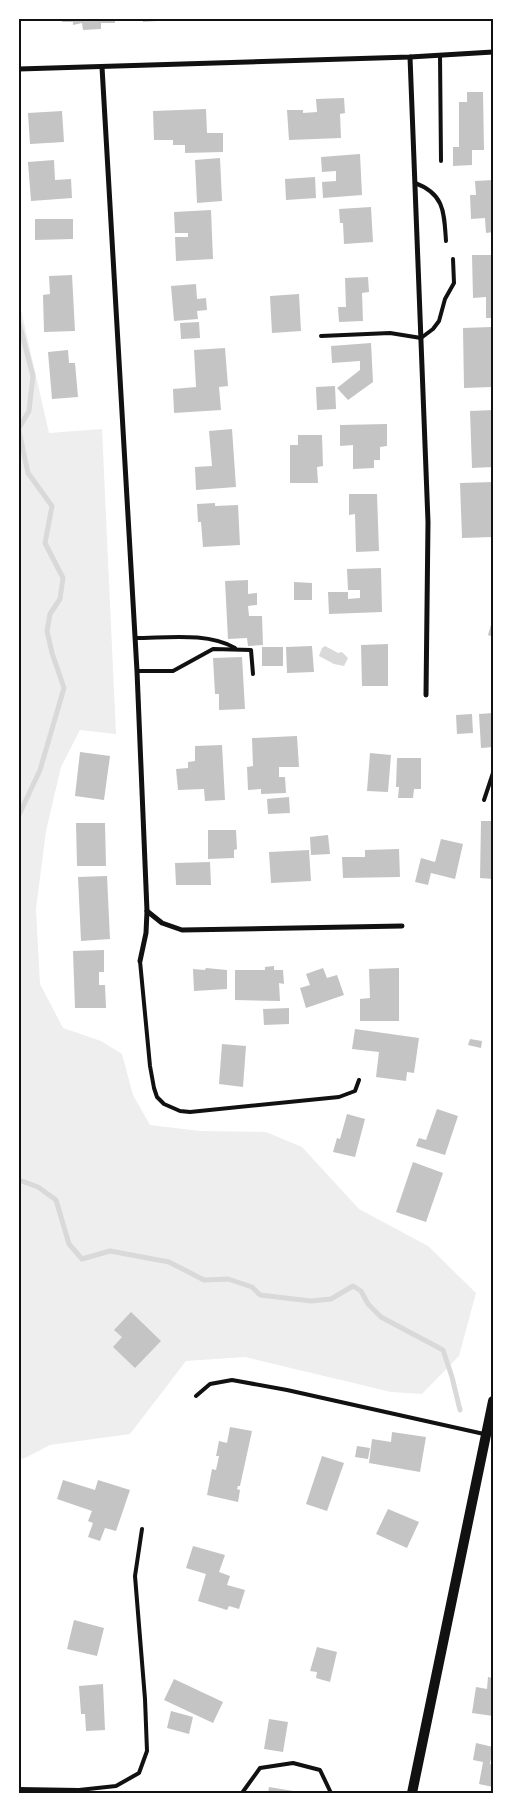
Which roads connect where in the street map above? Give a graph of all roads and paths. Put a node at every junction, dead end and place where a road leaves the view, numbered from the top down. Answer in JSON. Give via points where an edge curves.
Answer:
{"nodes":[{"id":1,"x":493,"y":52,"type":"edge"},
{"id":2,"x":440,"y":55,"type":"junction"},
{"id":3,"x":410,"y":57,"type":"junction"},
{"id":4,"x":102,"y":67,"type":"junction"},
{"id":5,"x":19,"y":69,"type":"edge"},
{"id":6,"x":441,"y":161,"type":"dead end"},
{"id":7,"x":415,"y":183,"type":"junction"},
{"id":8,"x":446,"y":241,"type":"dead end"},
{"id":9,"x":453,"y":259,"type":"dead end"},
{"id":10,"x":321,"y":336,"type":"dead end"},
{"id":11,"x":420,"y":338,"type":"junction"},
{"id":12,"x":135,"y":638,"type":"junction"},
{"id":13,"x":237,"y":650,"type":"junction"},
{"id":14,"x":136,"y":672,"type":"junction"},
{"id":15,"x":253,"y":674,"type":"dead end"},
{"id":16,"x":426,"y":695,"type":"dead end"},
{"id":17,"x":493,"y":773,"type":"edge"},
{"id":18,"x":484,"y":800,"type":"dead end"},
{"id":19,"x":147,"y":911,"type":"junction"},
{"id":20,"x":402,"y":926,"type":"dead end"},
{"id":21,"x":140,"y":961,"type":"joint"},
{"id":22,"x":359,"y":1080,"type":"dead end"},
{"id":23,"x":196,"y":1396,"type":"dead end"},
{"id":24,"x":493,"y":1401,"type":"edge"},
{"id":25,"x":487,"y":1434,"type":"junction"},
{"id":26,"x":142,"y":1529,"type":"dead end"},
{"id":27,"x":19,"y":1789,"type":"edge"},
{"id":28,"x":242,"y":1793,"type":"edge"},
{"id":29,"x":331,"y":1793,"type":"edge"},
{"id":30,"x":412,"y":1793,"type":"edge"}],
"edges":[{"from":1,"to":2,"type":"street"},
{"from":2,"to":3,"type":"street"},
{"from":2,"to":6,"type":"lane"},
{"from":3,"to":4,"type":"street"},
{"from":3,"to":7,"type":"street"},
{"from":4,"to":5,"type":"street"},
{"from":4,"to":12,"type":"street"},
{"from":7,"to":8,"type":"lane","via":[[436,196],[444,210]]},
{"from":7,"to":11,"type":"street"},
{"from":9,"to":11,"type":"lane","via":[[454,283],[445,298],[439,321]]},
{"from":10,"to":11,"type":"lane","via":[[390,333]]},
{"from":11,"to":16,"type":"street","via":[[428,522]]},
{"from":12,"to":13,"type":"lane","via":[[211,638]]},
{"from":12,"to":14,"type":"street"},
{"from":13,"to":14,"type":"lane","via":[[214,649],[173,671]]},
{"from":13,"to":15,"type":"lane","via":[[251,650]]},
{"from":14,"to":19,"type":"street"},
{"from":17,"to":18,"type":"lane"},
{"from":19,"to":20,"type":"street","via":[[162,923],[182,930]]},
{"from":19,"to":21,"type":"street"},
{"from":21,"to":22,"type":"lane","via":[[154,1088],[158,1097],[172,1108],[190,1112],[339,1097],[355,1091]]},
{"from":23,"to":25,"type":"lane","via":[[210,1384],[232,1380]]},
{"from":24,"to":25,"type":"main road"},
{"from":25,"to":30,"type":"main road"},
{"from":26,"to":27,"type":"lane","via":[[135,1576],[147,1751],[139,1773],[116,1786],[79,1790]]},
{"from":28,"to":29,"type":"lane","via":[[260,1768],[293,1763],[320,1770]]}]}
